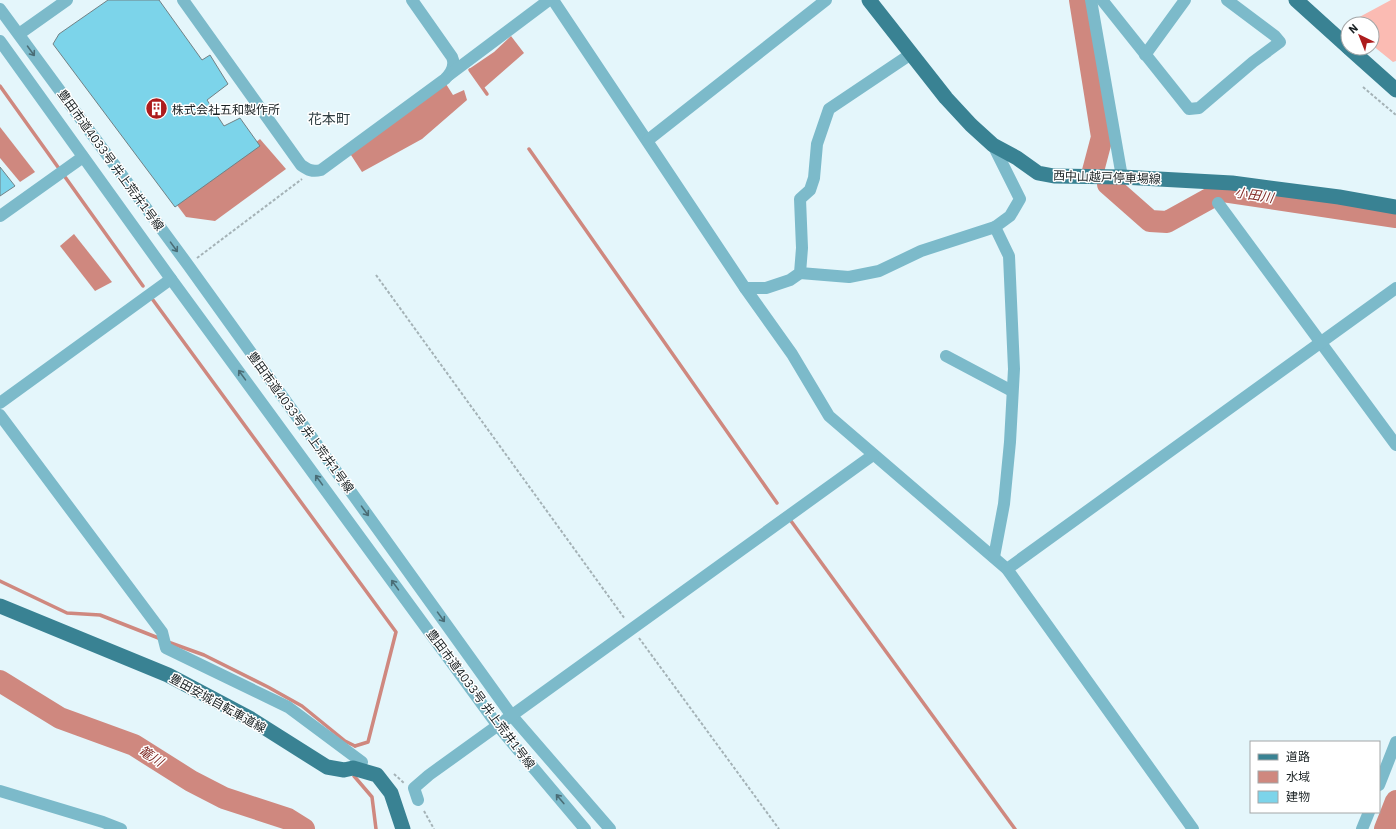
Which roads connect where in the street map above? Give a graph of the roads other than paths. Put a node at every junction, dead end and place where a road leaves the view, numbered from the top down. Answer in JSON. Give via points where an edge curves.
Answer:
{"nodes":[{"id":1,"x":67,"y":0,"type":"edge"},
{"id":2,"x":183,"y":0,"type":"edge"},
{"id":3,"x":412,"y":0,"type":"edge"},
{"id":4,"x":549,"y":0,"type":"edge"},
{"id":5,"x":553,"y":0,"type":"edge"},
{"id":6,"x":826,"y":0,"type":"edge"},
{"id":7,"x":869,"y":0,"type":"edge"},
{"id":8,"x":1091,"y":0,"type":"edge"},
{"id":9,"x":1102,"y":0,"type":"edge"},
{"id":10,"x":1185,"y":0,"type":"edge"},
{"id":11,"x":1227,"y":0,"type":"edge"},
{"id":12,"x":1296,"y":0,"type":"edge"},
{"id":13,"x":0,"y":9,"type":"edge"},
{"id":14,"x":19,"y":34,"type":"junction"},
{"id":15,"x":1340,"y":39,"type":"edge"},
{"id":16,"x":1,"y":45,"type":"edge"},
{"id":17,"x":911,"y":54,"type":"junction"},
{"id":18,"x":1145,"y":55,"type":"junction"},
{"id":19,"x":1359,"y":56,"type":"edge"},
{"id":20,"x":448,"y":76,"type":"junction"},
{"id":21,"x":1396,"y":90,"type":"edge"},
{"id":22,"x":648,"y":140,"type":"junction"},
{"id":23,"x":993,"y":145,"type":"junction"},
{"id":24,"x":83,"y":157,"type":"junction"},
{"id":25,"x":1122,"y":177,"type":"junction"},
{"id":26,"x":1218,"y":202,"type":"dead end"},
{"id":27,"x":1396,"y":206,"type":"edge"},
{"id":28,"x":0,"y":216,"type":"edge"},
{"id":29,"x":996,"y":227,"type":"junction"},
{"id":30,"x":800,"y":273,"type":"junction"},
{"id":31,"x":171,"y":279,"type":"junction"},
{"id":32,"x":745,"y":288,"type":"junction"},
{"id":33,"x":1396,"y":288,"type":"edge"},
{"id":34,"x":1321,"y":342,"type":"junction"},
{"id":35,"x":946,"y":356,"type":"dead end"},
{"id":36,"x":1012,"y":391,"type":"junction"},
{"id":37,"x":0,"y":403,"type":"edge"},
{"id":38,"x":0,"y":414,"type":"edge"},
{"id":39,"x":1396,"y":445,"type":"edge"},
{"id":40,"x":873,"y":455,"type":"junction"},
{"id":41,"x":994,"y":557,"type":"junction"},
{"id":42,"x":1007,"y":569,"type":"junction"},
{"id":43,"x":0,"y":606,"type":"edge"},
{"id":44,"x":512,"y":716,"type":"junction"},
{"id":45,"x":498,"y":726,"type":"junction"},
{"id":46,"x":1396,"y":742,"type":"edge"},
{"id":47,"x":362,"y":762,"type":"dead end"},
{"id":48,"x":1380,"y":782,"type":"edge"},
{"id":49,"x":0,"y":791,"type":"edge"},
{"id":50,"x":418,"y":800,"type":"road end"},
{"id":51,"x":1368,"y":813,"type":"edge"},
{"id":52,"x":121,"y":829,"type":"edge"},
{"id":53,"x":403,"y":829,"type":"edge"},
{"id":54,"x":585,"y":829,"type":"edge"},
{"id":55,"x":610,"y":829,"type":"edge"},
{"id":56,"x":1193,"y":829,"type":"edge"},
{"id":57,"x":1362,"y":829,"type":"edge"}],
"edges":[{"from":1,"to":14,"type":"street"},
{"from":2,"to":20,"type":"street","via":[[307,170],[321,170]]},
{"from":3,"to":20,"type":"street","via":[[454,60],[454,67]]},
{"from":4,"to":20,"type":"street"},
{"from":5,"to":22,"type":"street"},
{"from":6,"to":22,"type":"street"},
{"from":7,"to":17,"type":"main road","name":"西中山越戸停車場線"},
{"from":8,"to":25,"type":"street"},
{"from":9,"to":18,"type":"street"},
{"from":10,"to":18,"type":"street"},
{"from":11,"to":18,"type":"street","via":[[1280,42],[1199,108],[1189,109]]},
{"from":12,"to":15,"type":"main road"},
{"from":13,"to":14,"type":"street","name":"豊田市道4033号 井上荒井1号線"},
{"from":14,"to":44,"type":"street","name":"豊田市道4033号 井上荒井1号線","one_way":true},
{"from":16,"to":24,"type":"street","name":"豊田市道4033号 井上荒井1号線"},
{"from":17,"to":23,"type":"main road","name":"西中山越戸停車場線","via":[[956,109]]},
{"from":17,"to":30,"type":"street","via":[[829,109],[817,144],[814,178],[810,190],[800,199]]},
{"from":19,"to":21,"type":"main road"},
{"from":22,"to":32,"type":"street"},
{"from":23,"to":25,"type":"main road","name":"西中山越戸停車場線","via":[[1038,173],[1054,176]]},
{"from":23,"to":29,"type":"street","via":[[1020,199],[1010,216]]},
{"from":24,"to":28,"type":"street"},
{"from":24,"to":31,"type":"street","name":"豊田市道4033号 井上荒井1号線"},
{"from":25,"to":27,"type":"main road","name":"西中山越戸停車場線","via":[[1232,183]]},
{"from":26,"to":34,"type":"street"},
{"from":29,"to":30,"type":"street","via":[[921,251],[879,271],[849,277]]},
{"from":29,"to":36,"type":"street","via":[[1009,256]]},
{"from":30,"to":32,"type":"street","via":[[790,280],[766,288]]},
{"from":31,"to":37,"type":"street"},
{"from":45,"to":31,"type":"street","name":"豊田市道4033号 井上荒井1号線","one_way":true},
{"from":32,"to":40,"type":"street","via":[[792,354],[829,416]]},
{"from":33,"to":34,"type":"street"},
{"from":34,"to":39,"type":"street"},
{"from":34,"to":42,"type":"street"},
{"from":35,"to":36,"type":"street"},
{"from":36,"to":41,"type":"street","via":[[1004,504]]},
{"from":38,"to":47,"type":"street","via":[[162,632],[166,648],[288,707]]},
{"from":40,"to":41,"type":"street"},
{"from":40,"to":44,"type":"street"},
{"from":41,"to":42,"type":"street"},
{"from":42,"to":56,"type":"street"},
{"from":43,"to":53,"type":"main road","name":"豊田安城自転車道線","via":[[168,675],[251,719],[327,767],[344,770],[353,768],[377,775],[391,793]]},
{"from":44,"to":45,"type":"street"},
{"from":44,"to":55,"type":"street","name":"豊田市道4033号 井上荒井1号線"},
{"from":45,"to":50,"type":"street","via":[[414,788]]},
{"from":54,"to":45,"type":"street","name":"豊田市道4033号 井上荒井1号線","one_way":true},
{"from":46,"to":48,"type":"street"},
{"from":49,"to":52,"type":"street"},
{"from":51,"to":57,"type":"street"}]}
